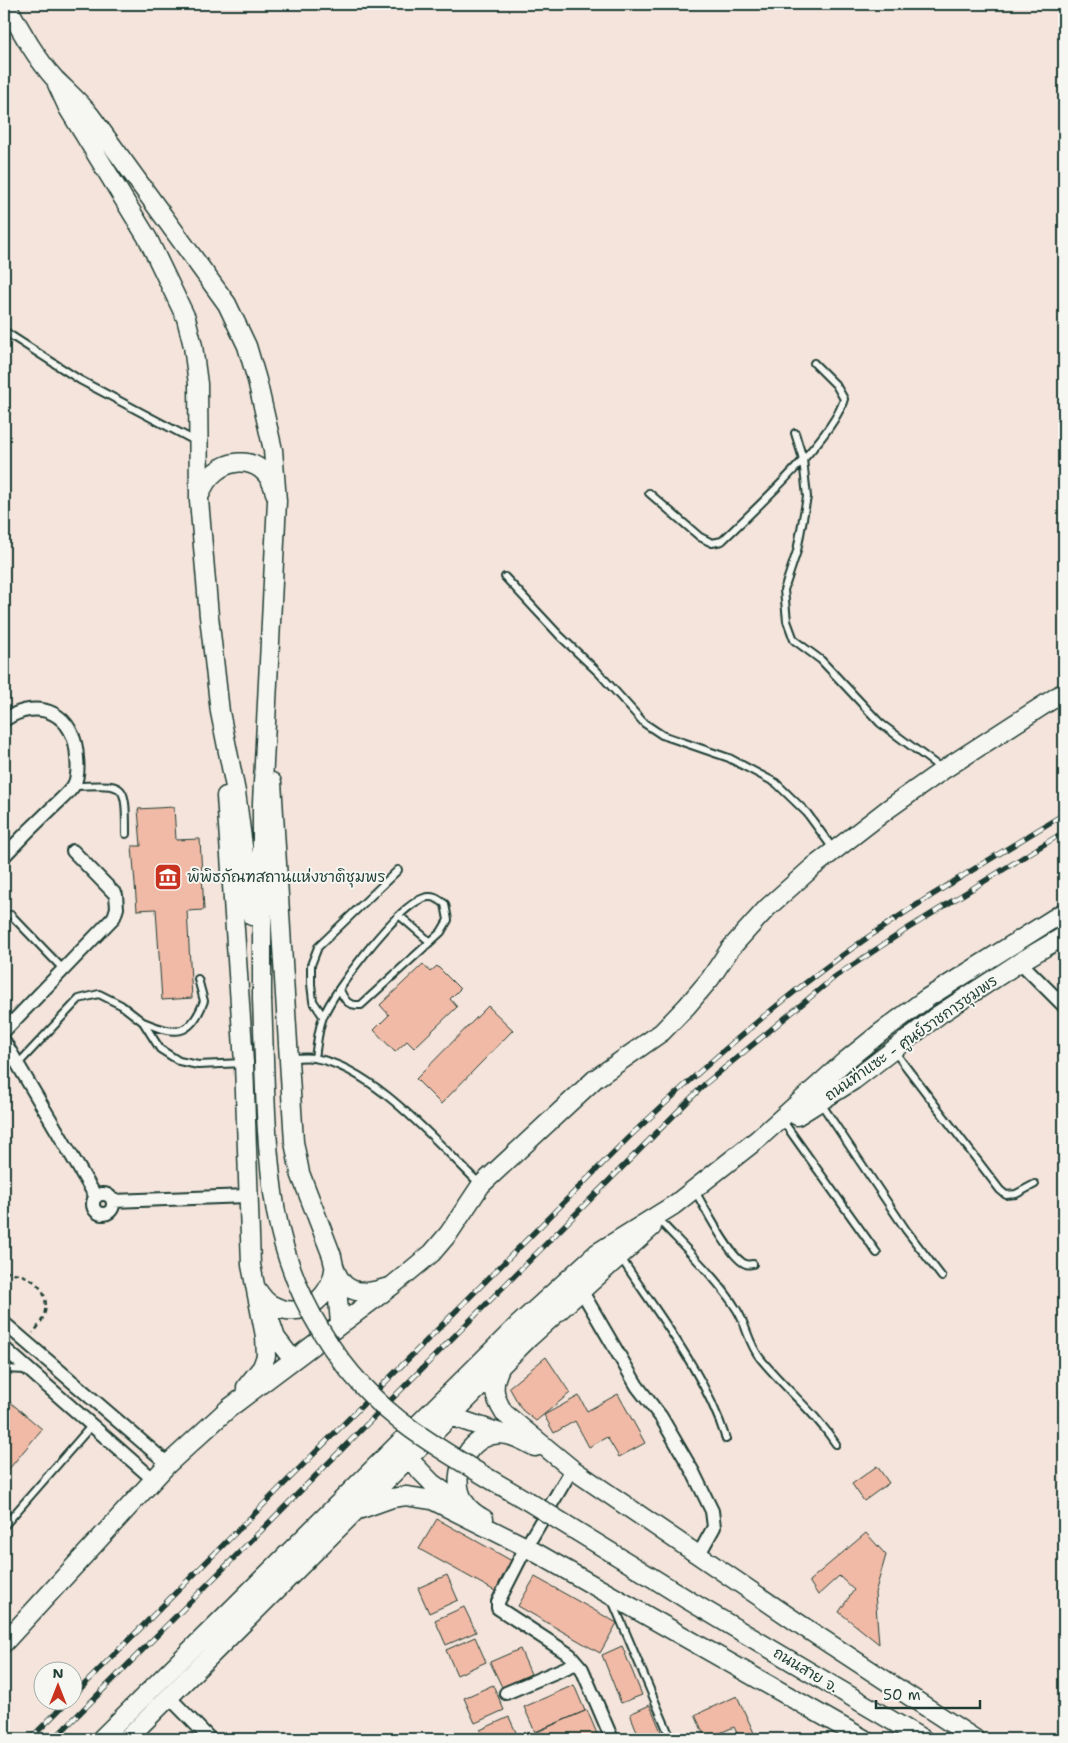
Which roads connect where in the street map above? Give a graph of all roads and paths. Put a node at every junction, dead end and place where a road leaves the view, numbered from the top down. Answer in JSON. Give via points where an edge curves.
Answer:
{"nodes":[{"id":1,"x":6,"y":4,"type":"edge"},
{"id":2,"x":55,"y":79,"type":"junction"},
{"id":3,"x":4,"y":331,"type":"edge"},
{"id":4,"x":814,"y":363,"type":"dead end"},
{"id":5,"x":794,"y":432,"type":"dead end"},
{"id":6,"x":200,"y":444,"type":"junction"},
{"id":7,"x":804,"y":459,"type":"junction"},
{"id":8,"x":649,"y":494,"type":"dead end"},
{"id":9,"x":199,"y":500,"type":"junction"},
{"id":10,"x":277,"y":501,"type":"junction"},
{"id":11,"x":506,"y":577,"type":"dead end"},
{"id":12,"x":1064,"y":692,"type":"edge"},
{"id":13,"x":268,"y":709,"type":"junction"},
{"id":14,"x":220,"y":712,"type":"junction"},
{"id":15,"x":4,"y":720,"type":"edge"},
{"id":16,"x":943,"y":770,"type":"junction"},
{"id":17,"x":73,"y":786,"type":"junction"},
{"id":18,"x":126,"y":834,"type":"dead end"},
{"id":19,"x":834,"y":850,"type":"junction"},
{"id":20,"x":73,"y":851,"type":"dead end"},
{"id":21,"x":4,"y":856,"type":"edge"},
{"id":22,"x":398,"y":870,"type":"dead end"},
{"id":23,"x":1064,"y":912,"type":"edge"},
{"id":24,"x":11,"y":915,"type":"dead end"},
{"id":25,"x":400,"y":916,"type":"junction"},
{"id":26,"x":1064,"y":936,"type":"edge"},
{"id":27,"x":428,"y":941,"type":"junction"},
{"id":28,"x":1004,"y":948,"type":"junction"},
{"id":29,"x":1020,"y":962,"type":"junction"},
{"id":30,"x":63,"y":969,"type":"junction"},
{"id":31,"x":198,"y":979,"type":"dead end"},
{"id":32,"x":340,"y":990,"type":"junction"},
{"id":33,"x":262,"y":999,"type":"junction"},
{"id":34,"x":1064,"y":1006,"type":"edge"},
{"id":35,"x":323,"y":1016,"type":"junction"},
{"id":36,"x":143,"y":1022,"type":"junction"},
{"id":37,"x":4,"y":1031,"type":"edge"},
{"id":38,"x":4,"y":1041,"type":"edge"},
{"id":39,"x":893,"y":1050,"type":"junction"},
{"id":40,"x":290,"y":1058,"type":"junction"},
{"id":41,"x":315,"y":1058,"type":"junction"},
{"id":42,"x":244,"y":1063,"type":"junction"},
{"id":43,"x":18,"y":1064,"type":"junction"},
{"id":44,"x":820,"y":1101,"type":"junction"},
{"id":45,"x":785,"y":1124,"type":"junction"},
{"id":46,"x":758,"y":1140,"type":"junction"},
{"id":47,"x":1035,"y":1184,"type":"dead end"},
{"id":48,"x":481,"y":1185,"type":"junction"},
{"id":49,"x":694,"y":1190,"type":"junction"},
{"id":50,"x":248,"y":1196,"type":"junction"},
{"id":51,"x":674,"y":1205,"type":"junction"},
{"id":52,"x":659,"y":1220,"type":"junction"},
{"id":53,"x":876,"y":1253,"type":"dead end"},
{"id":54,"x":620,"y":1257,"type":"junction"},
{"id":55,"x":754,"y":1264,"type":"dead end"},
{"id":56,"x":4,"y":1272,"type":"edge"},
{"id":57,"x":334,"y":1275,"type":"junction"},
{"id":58,"x":942,"y":1277,"type":"dead end"},
{"id":59,"x":393,"y":1285,"type":"junction"},
{"id":60,"x":254,"y":1286,"type":"junction"},
{"id":61,"x":581,"y":1290,"type":"junction"},
{"id":62,"x":266,"y":1301,"type":"junction"},
{"id":63,"x":4,"y":1323,"type":"edge"},
{"id":64,"x":340,"y":1324,"type":"junction"},
{"id":65,"x":25,"y":1342,"type":"junction"},
{"id":66,"x":4,"y":1348,"type":"edge"},
{"id":67,"x":293,"y":1360,"type":"junction"},
{"id":68,"x":501,"y":1366,"type":"junction"},
{"id":69,"x":4,"y":1369,"type":"edge"},
{"id":70,"x":30,"y":1371,"type":"junction"},
{"id":71,"x":228,"y":1409,"type":"junction"},
{"id":72,"x":443,"y":1412,"type":"junction"},
{"id":73,"x":92,"y":1425,"type":"junction"},
{"id":74,"x":506,"y":1434,"type":"junction"},
{"id":75,"x":726,"y":1439,"type":"dead end"},
{"id":76,"x":836,"y":1444,"type":"dead end"},
{"id":77,"x":396,"y":1445,"type":"junction"},
{"id":78,"x":408,"y":1458,"type":"junction"},
{"id":79,"x":168,"y":1464,"type":"junction"},
{"id":80,"x":572,"y":1469,"type":"junction"},
{"id":81,"x":154,"y":1480,"type":"junction"},
{"id":82,"x":471,"y":1511,"type":"junction"},
{"id":83,"x":354,"y":1513,"type":"junction"},
{"id":84,"x":4,"y":1526,"type":"edge"},
{"id":85,"x":526,"y":1547,"type":"junction"},
{"id":86,"x":699,"y":1554,"type":"junction"},
{"id":87,"x":610,"y":1595,"type":"junction"},
{"id":88,"x":4,"y":1643,"type":"edge"},
{"id":89,"x":577,"y":1663,"type":"junction"},
{"id":90,"x":506,"y":1693,"type":"dead end"},
{"id":91,"x":169,"y":1697,"type":"junction"},
{"id":92,"x":609,"y":1738,"type":"edge"},
{"id":93,"x":101,"y":1739,"type":"edge"},
{"id":94,"x":127,"y":1739,"type":"edge"},
{"id":95,"x":210,"y":1739,"type":"edge"},
{"id":96,"x":671,"y":1739,"type":"edge"},
{"id":97,"x":864,"y":1739,"type":"edge"},
{"id":98,"x":923,"y":1739,"type":"edge"},
{"id":99,"x":975,"y":1739,"type":"edge"}],
"edges":[{"from":1,"to":2,"type":"main road"},
{"from":2,"to":6,"type":"main road","via":[[68,108],[148,239],[186,318],[198,384]]},
{"from":2,"to":10,"type":"main road","via":[[76,98],[121,155],[234,318],[257,380],[273,450]]},
{"from":3,"to":6,"type":"lane","via":[[80,380]]},
{"from":4,"to":7,"type":"lane","via":[[836,385],[844,399],[840,411]]},
{"from":5,"to":7,"type":"lane"},
{"from":6,"to":9,"type":"main road"},
{"from":7,"to":8,"type":"lane","via":[[722,541],[712,543],[700,537]]},
{"from":7,"to":16,"type":"lane","via":[[807,497],[797,551],[784,590],[787,621],[794,640],[821,660],[880,723]]},
{"from":9,"to":10,"type":"main road","via":[[207,478],[215,470],[238,462],[260,468],[268,477]]},
{"from":9,"to":14,"type":"main road"},
{"from":10,"to":13,"type":"main road"},
{"from":11,"to":19,"type":"lane","via":[[644,723],[662,735],[729,758],[776,783],[807,813]]},
{"from":12,"to":16,"type":"main road"},
{"from":13,"to":33,"type":"main road","via":[[262,803]]},
{"from":13,"to":40,"type":"main road"},
{"from":14,"to":33,"type":"main road","via":[[244,846]]},
{"from":14,"to":42,"type":"main road"},
{"from":15,"to":17,"type":"street","via":[[30,708],[46,710],[66,722],[77,746],[78,767]]},
{"from":16,"to":19,"type":"main road"},
{"from":17,"to":18,"type":"lane","via":[[114,785],[122,790],[126,799]]},
{"from":17,"to":21,"type":"street"},
{"from":19,"to":48,"type":"main road","via":[[746,929],[704,986],[662,1032],[596,1079]]},
{"from":20,"to":30,"type":"street","via":[[116,895],[117,908],[114,917]]},
{"from":22,"to":35,"type":"lane","via":[[318,947],[311,965],[311,984],[313,1002]]},
{"from":23,"to":28,"type":"main road","name":"ถนนท่าแซะ - ศูนย์ราชการชุมพร"},
{"from":24,"to":30,"type":"lane"},
{"from":25,"to":27,"type":"lane"},
{"from":25,"to":27,"type":"lane","via":[[422,898],[431,896],[445,904],[448,920],[441,932]]},
{"from":25,"to":32,"type":"lane","via":[[352,969]]},
{"from":26,"to":29,"type":"main road","name":"ถนนท่าแซะ - ศูนย์ราชการชุมพร"},
{"from":27,"to":32,"type":"lane","via":[[361,1005],[352,1006],[345,1002]]},
{"from":28,"to":29,"type":"main road"},
{"from":28,"to":46,"type":"main road","name":"ถนนท่าแซะ - ศูนย์ราชการชุมพร","via":[[880,1033]]},
{"from":29,"to":34,"type":"street"},
{"from":29,"to":39,"type":"main road","name":"ถนนท่าแซะ - ศูนย์ราชการชุมพร","via":[[940,1014]]},
{"from":30,"to":37,"type":"street"},
{"from":31,"to":36,"type":"lane","via":[[204,1001],[191,1026],[179,1032],[168,1032]]},
{"from":32,"to":35,"type":"lane"},
{"from":33,"to":98,"type":"main road","name":"ถนนสาย จ.","bridge":true,"via":[[276,1212],[298,1284],[316,1325],[333,1351],[380,1403],[409,1428],[688,1600]]},
{"from":35,"to":41,"type":"lane"},
{"from":36,"to":42,"type":"lane","via":[[160,1048],[179,1061],[198,1065]]},
{"from":36,"to":43,"type":"lane","via":[[121,1005],[99,994],[79,999]]},
{"from":38,"to":43,"type":"street"},
{"from":39,"to":44,"type":"main road","name":"ถนนท่าแซะ - ศูนย์ราชการชุมพร"},
{"from":39,"to":47,"type":"lane","via":[[1000,1190],[1006,1195],[1016,1194]]},
{"from":40,"to":41,"type":"lane"},
{"from":40,"to":57,"type":"main road","via":[[294,1142],[300,1173],[332,1256]]},
{"from":41,"to":48,"type":"lane","via":[[341,1066],[368,1081]]},
{"from":42,"to":50,"type":"main road"},
{"from":43,"to":50,"type":"street","via":[[96,1197],[94,1208],[102,1213],[110,1211],[112,1201]]},
{"from":44,"to":45,"type":"main road","name":"ถนนท่าแซะ - ศูนย์ราชการชุมพร"},
{"from":44,"to":58,"type":"lane","via":[[906,1230]]},
{"from":45,"to":46,"type":"main road","name":"ถนนท่าแซะ - ศูนย์ราชการชุมพร"},
{"from":45,"to":53,"type":"lane"},
{"from":46,"to":49,"type":"main road","name":"ถนนท่าแซะ - ศูนย์ราชการชุมพร"},
{"from":48,"to":59,"type":"main road","via":[[449,1233]]},
{"from":49,"to":51,"type":"main road","name":"ถนนท่าแซะ - ศูนย์ราชการชุมพร"},
{"from":49,"to":55,"type":"lane","via":[[723,1241],[746,1264]]},
{"from":50,"to":60,"type":"main road"},
{"from":51,"to":52,"type":"main road"},
{"from":51,"to":72,"type":"main road","via":[[612,1242],[588,1261],[518,1325]]},
{"from":52,"to":54,"type":"main road"},
{"from":52,"to":76,"type":"lane","via":[[737,1310],[750,1344],[761,1359],[821,1422]]},
{"from":54,"to":61,"type":"main road"},
{"from":54,"to":75,"type":"lane","via":[[700,1379],[713,1402]]},
{"from":56,"to":65,"type":"path","via":[[17,1272],[34,1279],[44,1292],[45,1316]]},
{"from":57,"to":59,"type":"main road","via":[[356,1292],[368,1294]]},
{"from":57,"to":62,"type":"main road","via":[[324,1296],[307,1308],[279,1308]]},
{"from":57,"to":64,"type":"main road"},
{"from":59,"to":64,"type":"main road"},
{"from":60,"to":62,"type":"main road"},
{"from":60,"to":71,"type":"main road","via":[[266,1356],[262,1367]]},
{"from":61,"to":68,"type":"main road"},
{"from":61,"to":86,"type":"street","via":[[637,1386],[661,1417],[712,1511],[714,1527]]},
{"from":62,"to":67,"type":"main road","via":[[276,1338]]},
{"from":63,"to":65,"type":"street"},
{"from":64,"to":67,"type":"main road"},
{"from":65,"to":79,"type":"street"},
{"from":66,"to":70,"type":"street"},
{"from":67,"to":71,"type":"main road"},
{"from":68,"to":72,"type":"main road"},
{"from":68,"to":80,"type":"main road","via":[[493,1381],[493,1389],[504,1413]]},
{"from":69,"to":70,"type":"lane"},
{"from":70,"to":73,"type":"street"},
{"from":71,"to":79,"type":"main road"},
{"from":72,"to":74,"type":"main road"},
{"from":72,"to":77,"type":"main road"},
{"from":72,"to":78,"type":"main road"},
{"from":73,"to":81,"type":"street"},
{"from":73,"to":84,"type":"lane"},
{"from":74,"to":80,"type":"main road"},
{"from":74,"to":82,"type":"main road","via":[[477,1442],[460,1464],[459,1490]]},
{"from":77,"to":78,"type":"main road"},
{"from":77,"to":93,"type":"main road"},
{"from":78,"to":82,"type":"main road","via":[[432,1482]]},
{"from":78,"to":83,"type":"main road"},
{"from":79,"to":81,"type":"main road"},
{"from":80,"to":85,"type":"street"},
{"from":80,"to":86,"type":"main road"},
{"from":81,"to":88,"type":"main road"},
{"from":82,"to":85,"type":"main road"},
{"from":83,"to":85,"type":"main road","via":[[392,1498],[406,1496],[432,1500]]},
{"from":83,"to":91,"type":"main road"},
{"from":85,"to":87,"type":"main road"},
{"from":85,"to":89,"type":"street","via":[[498,1602],[498,1608],[570,1655]]},
{"from":86,"to":99,"type":"main road"},
{"from":87,"to":96,"type":"lane"},
{"from":87,"to":97,"type":"main road"},
{"from":89,"to":90,"type":"street"},
{"from":89,"to":92,"type":"street"},
{"from":91,"to":94,"type":"main road"},
{"from":91,"to":95,"type":"street"}]}
